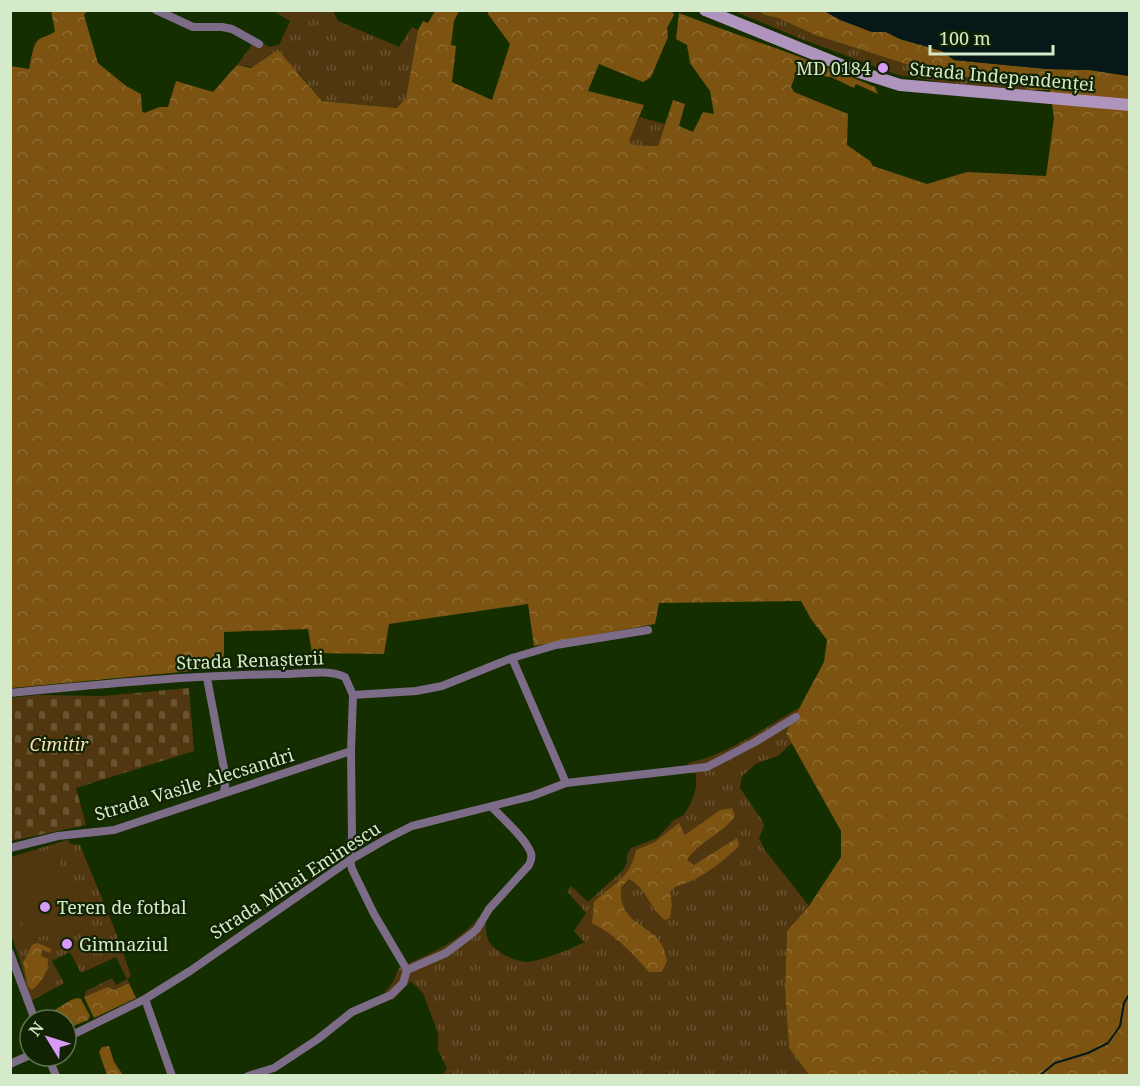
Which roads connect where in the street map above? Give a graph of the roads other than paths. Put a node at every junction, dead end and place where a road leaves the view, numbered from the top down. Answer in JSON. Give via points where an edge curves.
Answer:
{"nodes":[{"id":1,"x":156,"y":10,"type":"edge"},
{"id":2,"x":705,"y":10,"type":"edge"},
{"id":3,"x":259,"y":44,"type":"dead end"},
{"id":4,"x":1130,"y":105,"type":"edge"},
{"id":5,"x":648,"y":630,"type":"dead end"},
{"id":6,"x":512,"y":658,"type":"junction"},
{"id":7,"x":207,"y":678,"type":"junction"},
{"id":8,"x":10,"y":693,"type":"edge"},
{"id":9,"x":353,"y":695,"type":"junction"},
{"id":10,"x":796,"y":717,"type":"dead end"},
{"id":11,"x":351,"y":751,"type":"junction"},
{"id":12,"x":566,"y":783,"type":"junction"},
{"id":13,"x":224,"y":792,"type":"junction"},
{"id":14,"x":492,"y":807,"type":"junction"},
{"id":15,"x":352,"y":838,"type":"junction"},
{"id":16,"x":10,"y":848,"type":"edge"},
{"id":17,"x":367,"y":850,"type":"junction"},
{"id":18,"x":350,"y":860,"type":"junction"},
{"id":19,"x":10,"y":953,"type":"edge"},
{"id":20,"x":407,"y":970,"type":"junction"},
{"id":21,"x":145,"y":999,"type":"junction"},
{"id":22,"x":31,"y":1008,"type":"edge"},
{"id":23,"x":78,"y":1032,"type":"edge"},
{"id":24,"x":172,"y":1076,"type":"edge"},
{"id":25,"x":248,"y":1076,"type":"edge"}],
"edges":[{"from":1,"to":3,"type":"street","via":[[193,27],[232,29]]},
{"from":2,"to":4,"type":"main road","name":"Strada Independenței","via":[[900,85]]},
{"from":5,"to":6,"type":"street","via":[[556,645]]},
{"from":6,"to":9,"type":"street","via":[[442,686],[416,692]]},
{"from":6,"to":12,"type":"street"},
{"from":7,"to":8,"type":"street","name":"Strada Renașterii","via":[[112,682]]},
{"from":7,"to":9,"type":"street","name":"Strada Renașterii","via":[[338,674],[345,677]]},
{"from":7,"to":13,"type":"street"},
{"from":9,"to":11,"type":"street"},
{"from":10,"to":12,"type":"street","name":"Strada Mihai Eminescu","via":[[707,766]]},
{"from":11,"to":13,"type":"street","name":"Strada Vasile Alecsandri"},
{"from":11,"to":15,"type":"street"},
{"from":12,"to":14,"type":"street","name":"Strada Mihai Eminescu"},
{"from":13,"to":16,"type":"street","name":"Strada Vasile Alecsandri","via":[[114,830],[58,836]]},
{"from":14,"to":17,"type":"street","name":"Strada Mihai Eminescu","via":[[412,826]]},
{"from":14,"to":20,"type":"street","via":[[531,851],[529,865],[489,909],[477,929],[446,953]]},
{"from":15,"to":17,"type":"street"},
{"from":15,"to":18,"type":"street"},
{"from":17,"to":18,"type":"street","name":"Strada Mihai Eminescu"},
{"from":18,"to":20,"type":"street","via":[[374,914]]},
{"from":18,"to":21,"type":"street","name":"Strada Mihai Eminescu"},
{"from":19,"to":22,"type":"street"},
{"from":20,"to":25,"type":"street","via":[[403,983],[391,995],[352,1012],[274,1068]]},
{"from":21,"to":23,"type":"street","name":"Strada Mihai Eminescu"},
{"from":21,"to":24,"type":"street"}]}
